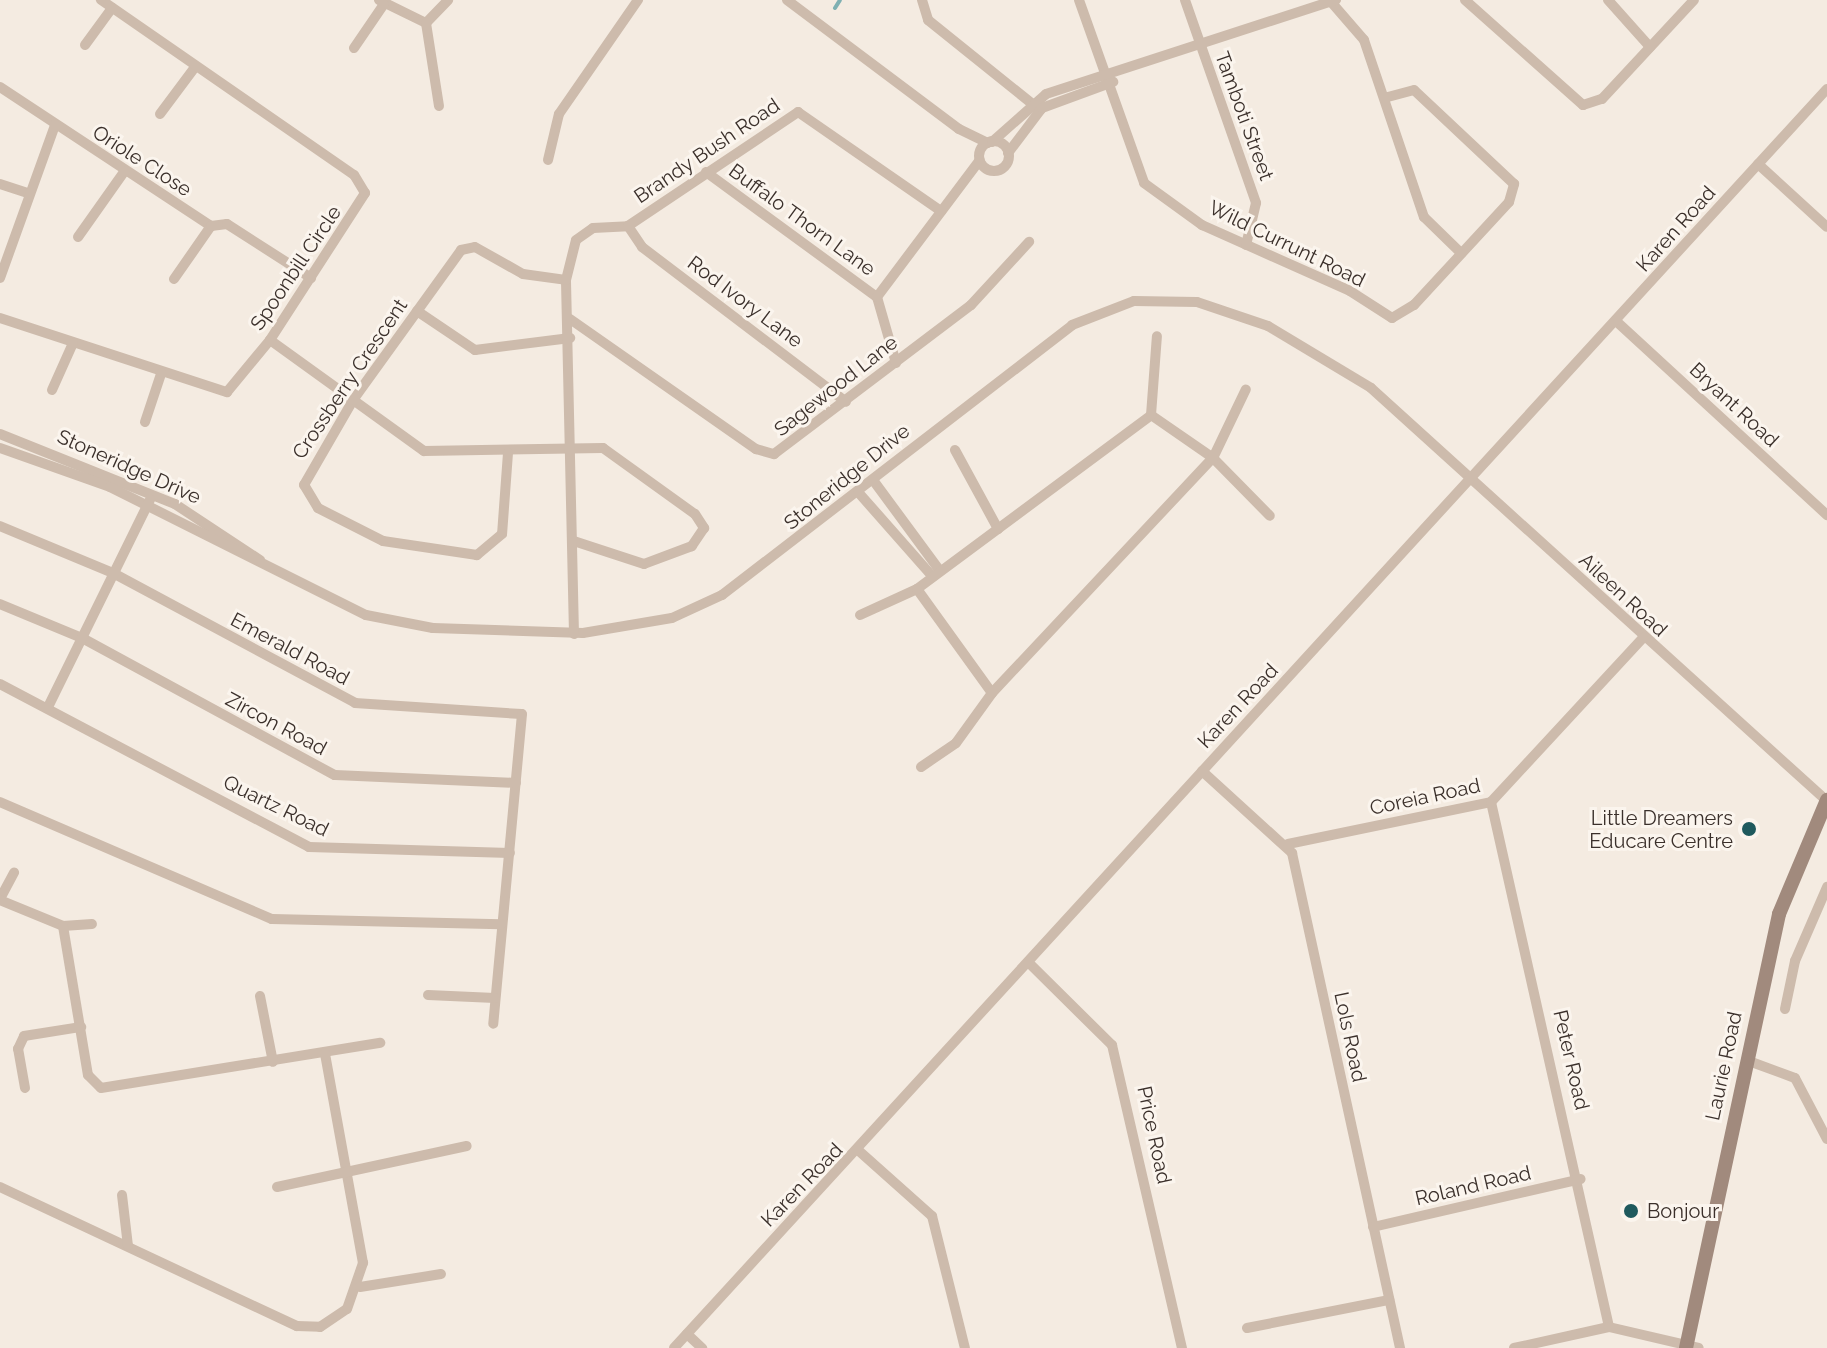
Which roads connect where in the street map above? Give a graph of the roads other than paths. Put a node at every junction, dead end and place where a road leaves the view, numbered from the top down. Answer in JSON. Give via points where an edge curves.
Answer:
{"nodes":[{"id":1,"x":101,"y":0,"type":"edge"},
{"id":2,"x":448,"y":0,"type":"edge"},
{"id":3,"x":638,"y":0,"type":"edge"},
{"id":4,"x":787,"y":0,"type":"edge"},
{"id":5,"x":922,"y":0,"type":"edge"},
{"id":6,"x":1079,"y":0,"type":"edge"},
{"id":7,"x":1185,"y":0,"type":"edge"},
{"id":8,"x":1465,"y":0,"type":"edge"},
{"id":9,"x":1608,"y":0,"type":"edge"},
{"id":10,"x":1694,"y":0,"type":"edge"},
{"id":11,"x":382,"y":2,"type":"edge"},
{"id":12,"x":1334,"y":2,"type":"edge"},
{"id":13,"x":112,"y":8,"type":"junction"},
{"id":14,"x":426,"y":23,"type":"junction"},
{"id":15,"x":85,"y":45,"type":"dead end"},
{"id":16,"x":1650,"y":47,"type":"junction"},
{"id":17,"x":354,"y":48,"type":"dead end"},
{"id":18,"x":1201,"y":49,"type":"junction"},
{"id":19,"x":195,"y":67,"type":"junction"},
{"id":20,"x":1106,"y":81,"type":"junction"},
{"id":21,"x":0,"y":87,"type":"edge"},
{"id":22,"x":1827,"y":89,"type":"edge"},
{"id":23,"x":1385,"y":98,"type":"junction"},
{"id":24,"x":1033,"y":100,"type":"junction"},
{"id":25,"x":439,"y":106,"type":"dead end"},
{"id":26,"x":1040,"y":110,"type":"junction"},
{"id":27,"x":160,"y":114,"type":"dead end"},
{"id":28,"x":55,"y":125,"type":"junction"},
{"id":29,"x":959,"y":129,"type":"junction"},
{"id":30,"x":990,"y":142,"type":"junction"},
{"id":31,"x":1008,"y":153,"type":"junction"},
{"id":32,"x":980,"y":157,"type":"junction"},
{"id":33,"x":548,"y":160,"type":"dead end"},
{"id":34,"x":1758,"y":164,"type":"junction"},
{"id":35,"x":990,"y":170,"type":"junction"},
{"id":36,"x":124,"y":172,"type":"junction"},
{"id":37,"x":706,"y":172,"type":"junction"},
{"id":38,"x":967,"y":180,"type":"junction"},
{"id":39,"x":0,"y":184,"type":"edge"},
{"id":40,"x":28,"y":193,"type":"junction"},
{"id":41,"x":941,"y":211,"type":"junction"},
{"id":42,"x":211,"y":226,"type":"junction"},
{"id":43,"x":628,"y":226,"type":"junction"},
{"id":44,"x":1827,"y":227,"type":"edge"},
{"id":45,"x":78,"y":237,"type":"dead end"},
{"id":46,"x":1029,"y":242,"type":"dead end"},
{"id":47,"x":1246,"y":245,"type":"junction"},
{"id":48,"x":1461,"y":253,"type":"junction"},
{"id":49,"x":0,"y":278,"type":"edge"},
{"id":50,"x":311,"y":278,"type":"junction"},
{"id":51,"x":174,"y":279,"type":"dead end"},
{"id":52,"x":566,"y":280,"type":"junction"},
{"id":53,"x":877,"y":297,"type":"junction"},
{"id":54,"x":417,"y":311,"type":"junction"},
{"id":55,"x":0,"y":318,"type":"edge"},
{"id":56,"x":570,"y":319,"type":"junction"},
{"id":57,"x":1616,"y":321,"type":"junction"},
{"id":58,"x":1157,"y":336,"type":"dead end"},
{"id":59,"x":570,"y":338,"type":"junction"},
{"id":60,"x":270,"y":340,"type":"junction"},
{"id":61,"x":73,"y":343,"type":"junction"},
{"id":62,"x":896,"y":363,"type":"junction"},
{"id":63,"x":161,"y":374,"type":"junction"},
{"id":64,"x":1246,"y":389,"type":"dead end"},
{"id":65,"x":52,"y":390,"type":"dead end"},
{"id":66,"x":353,"y":400,"type":"junction"},
{"id":67,"x":846,"y":402,"type":"junction"},
{"id":68,"x":1398,"y":412,"type":"joint"},
{"id":69,"x":1151,"y":415,"type":"junction"},
{"id":70,"x":145,"y":422,"type":"dead end"},
{"id":71,"x":0,"y":434,"type":"edge"},
{"id":72,"x":574,"y":447,"type":"junction"},
{"id":73,"x":0,"y":448,"type":"edge"},
{"id":74,"x":955,"y":450,"type":"dead end"},
{"id":75,"x":508,"y":453,"type":"junction"},
{"id":76,"x":1213,"y":458,"type":"junction"},
{"id":77,"x":1471,"y":479,"type":"junction"},
{"id":78,"x":873,"y":480,"type":"junction"},
{"id":79,"x":858,"y":492,"type":"junction"},
{"id":80,"x":153,"y":494,"type":"junction"},
{"id":81,"x":148,"y":505,"type":"junction"},
{"id":82,"x":1827,"y":515,"type":"edge"},
{"id":83,"x":1270,"y":516,"type":"dead end"},
{"id":84,"x":0,"y":526,"type":"edge"},
{"id":85,"x":998,"y":529,"type":"junction"},
{"id":86,"x":574,"y":541,"type":"junction"},
{"id":87,"x":593,"y":549,"type":"junction"},
{"id":88,"x":574,"y":556,"type":"junction"},
{"id":89,"x":113,"y":573,"type":"junction"},
{"id":90,"x":276,"y":574,"type":"junction"},
{"id":91,"x":937,"y":574,"type":"junction"},
{"id":92,"x":917,"y":589,"type":"junction"},
{"id":93,"x":0,"y":604,"type":"edge"},
{"id":94,"x":860,"y":615,"type":"dead end"},
{"id":95,"x":574,"y":634,"type":"junction"},
{"id":96,"x":1643,"y":638,"type":"junction"},
{"id":97,"x":84,"y":639,"type":"junction"},
{"id":98,"x":0,"y":684,"type":"edge"},
{"id":99,"x":992,"y":693,"type":"junction"},
{"id":100,"x":49,"y":705,"type":"junction"},
{"id":101,"x":921,"y":767,"type":"dead end"},
{"id":102,"x":1202,"y":771,"type":"junction"},
{"id":103,"x":516,"y":783,"type":"junction"},
{"id":104,"x":1827,"y":800,"type":"edge"},
{"id":105,"x":0,"y":802,"type":"edge"},
{"id":106,"x":1491,"y":802,"type":"junction"},
{"id":107,"x":1288,"y":844,"type":"junction"},
{"id":108,"x":510,"y":853,"type":"junction"},
{"id":109,"x":14,"y":873,"type":"dead end"},
{"id":110,"x":1827,"y":887,"type":"edge"},
{"id":111,"x":0,"y":900,"type":"edge"},
{"id":112,"x":92,"y":924,"type":"dead end"},
{"id":113,"x":501,"y":924,"type":"junction"},
{"id":114,"x":63,"y":926,"type":"junction"},
{"id":115,"x":1029,"y":963,"type":"junction"},
{"id":116,"x":428,"y":995,"type":"dead end"},
{"id":117,"x":260,"y":996,"type":"dead end"},
{"id":118,"x":495,"y":998,"type":"junction"},
{"id":119,"x":1785,"y":1009,"type":"dead end"},
{"id":120,"x":493,"y":1024,"type":"dead end"},
{"id":121,"x":81,"y":1027,"type":"junction"},
{"id":122,"x":380,"y":1043,"type":"dead end"},
{"id":123,"x":325,"y":1053,"type":"junction"},
{"id":124,"x":1746,"y":1060,"type":"junction"},
{"id":125,"x":273,"y":1062,"type":"junction"},
{"id":126,"x":25,"y":1088,"type":"dead end"},
{"id":127,"x":1827,"y":1139,"type":"edge"},
{"id":128,"x":467,"y":1146,"type":"dead end"},
{"id":129,"x":859,"y":1151,"type":"junction"},
{"id":130,"x":347,"y":1170,"type":"junction"},
{"id":131,"x":1581,"y":1179,"type":"junction"},
{"id":132,"x":0,"y":1187,"type":"edge"},
{"id":133,"x":277,"y":1187,"type":"dead end"},
{"id":134,"x":122,"y":1195,"type":"dead end"},
{"id":135,"x":1373,"y":1227,"type":"junction"},
{"id":136,"x":128,"y":1246,"type":"junction"},
{"id":137,"x":441,"y":1274,"type":"dead end"},
{"id":138,"x":360,"y":1287,"type":"junction"},
{"id":139,"x":1389,"y":1300,"type":"junction"},
{"id":140,"x":1609,"y":1327,"type":"junction"},
{"id":141,"x":1247,"y":1328,"type":"dead end"},
{"id":142,"x":687,"y":1334,"type":"junction"},
{"id":143,"x":1691,"y":1347,"type":"edge"},
{"id":144,"x":674,"y":1348,"type":"edge"},
{"id":145,"x":702,"y":1348,"type":"edge"},
{"id":146,"x":965,"y":1348,"type":"edge"},
{"id":147,"x":1182,"y":1348,"type":"edge"},
{"id":148,"x":1400,"y":1348,"type":"edge"},
{"id":149,"x":1514,"y":1348,"type":"edge"}],
"edges":[{"from":1,"to":13,"type":"street","name":"Spoonbill Circle"},
{"from":2,"to":14,"type":"street"},
{"from":3,"to":33,"type":"street","via":[[559,114]]},
{"from":4,"to":29,"type":"street"},
{"from":5,"to":24,"type":"street","via":[[928,20]]},
{"from":6,"to":20,"type":"street","name":"Wild Currunt Road"},
{"from":7,"to":18,"type":"street","name":"Tamboti Street"},
{"from":8,"to":16,"type":"street","via":[[1583,105],[1602,99]]},
{"from":9,"to":16,"type":"street"},
{"from":10,"to":16,"type":"street"},
{"from":11,"to":14,"type":"street"},
{"from":11,"to":17,"type":"street"},
{"from":12,"to":18,"type":"street"},
{"from":12,"to":23,"type":"street","via":[[1364,40]]},
{"from":13,"to":15,"type":"street"},
{"from":13,"to":19,"type":"street","name":"Spoonbill Circle"},
{"from":14,"to":25,"type":"street"},
{"from":18,"to":20,"type":"street"},
{"from":18,"to":47,"type":"street","name":"Tamboti Street","via":[[1256,203]]},
{"from":19,"to":27,"type":"street"},
{"from":19,"to":50,"type":"street","name":"Spoonbill Circle","via":[[363,185],[362,202]]},
{"from":20,"to":24,"type":"street"},
{"from":20,"to":26,"type":"street"},
{"from":20,"to":47,"type":"street","name":"Wild Currunt Road","via":[[1144,183]]},
{"from":21,"to":28,"type":"street"},
{"from":22,"to":34,"type":"street","name":"Karen Road"},
{"from":23,"to":48,"type":"street","via":[[1424,217]]},
{"from":23,"to":48,"type":"street","via":[[1414,90],[1514,184],[1509,202]]},
{"from":24,"to":26,"type":"street"},
{"from":24,"to":30,"type":"street"},
{"from":26,"to":31,"type":"street"},
{"from":28,"to":36,"type":"street","name":"Oriole Close"},
{"from":28,"to":40,"type":"street"},
{"from":29,"to":30,"type":"street"},
{"from":29,"to":32,"type":"street"},
{"from":30,"to":31,"type":"street"},
{"from":30,"to":32,"type":"street"},
{"from":31,"to":35,"type":"street","via":[[1004,167]]},
{"from":32,"to":35,"type":"street"},
{"from":32,"to":38,"type":"street"},
{"from":34,"to":44,"type":"street"},
{"from":34,"to":57,"type":"street","name":"Karen Road"},
{"from":35,"to":38,"type":"street"},
{"from":36,"to":42,"type":"street","name":"Oriole Close"},
{"from":36,"to":45,"type":"street"},
{"from":37,"to":41,"type":"street","name":"Brandy Bush Road","via":[[782,117],[806,113]]},
{"from":37,"to":43,"type":"street","name":"Brandy Bush Road"},
{"from":37,"to":53,"type":"street","name":"Buffalo Thorn Lane"},
{"from":38,"to":41,"type":"street"},
{"from":39,"to":40,"type":"street"},
{"from":40,"to":49,"type":"street"},
{"from":41,"to":53,"type":"street"},
{"from":42,"to":50,"type":"street","via":[[240,227]]},
{"from":42,"to":51,"type":"street"},
{"from":43,"to":52,"type":"street","name":"Brandy Bush Road","via":[[580,235]]},
{"from":43,"to":67,"type":"street","name":"Rod Ivory Lane","via":[[642,247]]},
{"from":46,"to":62,"type":"street","name":"Sagewood Lane","via":[[971,305]]},
{"from":47,"to":48,"type":"street","name":"Wild Currunt Road","via":[[1392,318],[1406,313]]},
{"from":50,"to":60,"type":"street","name":"Spoonbill Circle"},
{"from":52,"to":54,"type":"street","name":"Crossberry Crescent","via":[[530,277],[469,248]]},
{"from":52,"to":56,"type":"street","name":"Brandy Bush Road"},
{"from":53,"to":62,"type":"street"},
{"from":54,"to":59,"type":"street","via":[[475,350]]},
{"from":54,"to":66,"type":"street","name":"Crossberry Crescent"},
{"from":55,"to":61,"type":"street","name":"Spoonbill Circle"},
{"from":56,"to":59,"type":"street","name":"Brandy Bush Road"},
{"from":56,"to":67,"type":"street","name":"Sagewood Lane","via":[[764,453],[784,450]]},
{"from":57,"to":77,"type":"street","name":"Karen Road"},
{"from":57,"to":82,"type":"street","name":"Bryant Road"},
{"from":58,"to":69,"type":"street"},
{"from":59,"to":72,"type":"street","name":"Brandy Bush Road"},
{"from":60,"to":63,"type":"street","name":"Spoonbill Circle","via":[[227,392]]},
{"from":60,"to":66,"type":"street"},
{"from":61,"to":63,"type":"street","name":"Spoonbill Circle"},
{"from":61,"to":65,"type":"street"},
{"from":62,"to":67,"type":"street","name":"Sagewood Lane"},
{"from":63,"to":70,"type":"street"},
{"from":64,"to":76,"type":"street"},
{"from":66,"to":75,"type":"street","via":[[424,451]]},
{"from":66,"to":75,"type":"street","name":"Crossberry Crescent","via":[[306,477],[305,491],[318,508],[399,547],[470,556],[495,547],[503,527]]},
{"from":68,"to":77,"type":"street","name":"Aileen Road"},
{"from":68,"to":78,"type":"street","name":"Stoneridge Drive","via":[[1305,345],[1236,312],[1197,302],[1134,301],[1072,325]]},
{"from":69,"to":76,"type":"street"},
{"from":69,"to":85,"type":"street"},
{"from":71,"to":80,"type":"street","name":"Stoneridge Drive"},
{"from":72,"to":75,"type":"street"},
{"from":72,"to":86,"type":"street","name":"Brandy Bush Road"},
{"from":72,"to":87,"type":"street","via":[[613,453],[695,514],[704,528],[695,544],[650,563]]},
{"from":73,"to":81,"type":"street","name":"Stoneridge Drive"},
{"from":74,"to":85,"type":"street"},
{"from":76,"to":83,"type":"street"},
{"from":76,"to":99,"type":"street"},
{"from":77,"to":96,"type":"street","name":"Aileen Road"},
{"from":77,"to":102,"type":"street","name":"Karen Road"},
{"from":78,"to":79,"type":"street","name":"Stoneridge Drive"},
{"from":78,"to":91,"type":"street"},
{"from":79,"to":91,"type":"street"},
{"from":79,"to":95,"type":"street","name":"Stoneridge Drive","via":[[712,600],[658,622]]},
{"from":80,"to":81,"type":"street"},
{"from":80,"to":90,"type":"street","name":"Stoneridge Drive"},
{"from":81,"to":89,"type":"street"},
{"from":81,"to":90,"type":"street","name":"Stoneridge Drive"},
{"from":84,"to":89,"type":"street","name":"Emerald Road"},
{"from":85,"to":91,"type":"street"},
{"from":86,"to":87,"type":"street"},
{"from":86,"to":88,"type":"street","name":"Brandy Bush Road"},
{"from":87,"to":88,"type":"street"},
{"from":88,"to":95,"type":"street","name":"Brandy Bush Road"},
{"from":89,"to":97,"type":"street"},
{"from":89,"to":103,"type":"street","name":"Emerald Road","via":[[355,703],[511,709],[524,718]]},
{"from":90,"to":95,"type":"street","name":"Stoneridge Drive","via":[[394,622]]},
{"from":91,"to":92,"type":"street"},
{"from":92,"to":94,"type":"street"},
{"from":92,"to":99,"type":"street"},
{"from":93,"to":97,"type":"street","name":"Zircon Road"},
{"from":96,"to":104,"type":"street","name":"Aileen Road"},
{"from":96,"to":106,"type":"street","name":"Coreia Road"},
{"from":97,"to":100,"type":"street"},
{"from":97,"to":103,"type":"street","name":"Zircon Road","via":[[335,775]]},
{"from":98,"to":100,"type":"street","name":"Quartz Road"},
{"from":99,"to":101,"type":"street","via":[[956,743]]},
{"from":100,"to":108,"type":"street","name":"Quartz Road","via":[[309,847]]},
{"from":102,"to":107,"type":"street"},
{"from":102,"to":115,"type":"street","name":"Karen Road"},
{"from":103,"to":108,"type":"street"},
{"from":104,"to":124,"type":"main road","name":"Laurie Road","via":[[1788,885]]},
{"from":105,"to":113,"type":"street","via":[[272,919]]},
{"from":106,"to":107,"type":"street","name":"Coreia Road"},
{"from":106,"to":131,"type":"street","name":"Peter Road"},
{"from":107,"to":135,"type":"street","name":"Lols Road"},
{"from":108,"to":113,"type":"street"},
{"from":109,"to":111,"type":"street"},
{"from":110,"to":119,"type":"street","via":[[1795,961]]},
{"from":111,"to":114,"type":"street"},
{"from":112,"to":114,"type":"street"},
{"from":113,"to":118,"type":"street"},
{"from":114,"to":121,"type":"street"},
{"from":115,"to":129,"type":"street","name":"Karen Road"},
{"from":115,"to":147,"type":"street","name":"Price Road","via":[[1112,1045]]},
{"from":116,"to":118,"type":"street"},
{"from":117,"to":125,"type":"street"},
{"from":118,"to":120,"type":"street"},
{"from":121,"to":125,"type":"street","via":[[88,1075],[111,1091]]},
{"from":121,"to":126,"type":"street","via":[[24,1036],[18,1049]]},
{"from":122,"to":123,"type":"street"},
{"from":123,"to":125,"type":"street"},
{"from":123,"to":130,"type":"street"},
{"from":124,"to":127,"type":"street","via":[[1795,1078]]},
{"from":124,"to":143,"type":"main road","name":"Laurie Road"},
{"from":128,"to":130,"type":"street"},
{"from":129,"to":142,"type":"street","name":"Karen Road"},
{"from":129,"to":146,"type":"street","via":[[932,1216]]},
{"from":130,"to":133,"type":"street"},
{"from":130,"to":138,"type":"street","via":[[363,1263]]},
{"from":131,"to":135,"type":"street","name":"Roland Road"},
{"from":131,"to":140,"type":"street","name":"Peter Road"},
{"from":132,"to":136,"type":"street"},
{"from":134,"to":136,"type":"street"},
{"from":135,"to":139,"type":"street","name":"Lols Road"},
{"from":136,"to":138,"type":"street","via":[[310,1329],[341,1315]]},
{"from":137,"to":138,"type":"street"},
{"from":139,"to":141,"type":"street"},
{"from":139,"to":148,"type":"street","name":"Lols Road"},
{"from":140,"to":143,"type":"street"},
{"from":140,"to":149,"type":"street"},
{"from":142,"to":144,"type":"street","name":"Karen Road"},
{"from":142,"to":145,"type":"street"}]}
